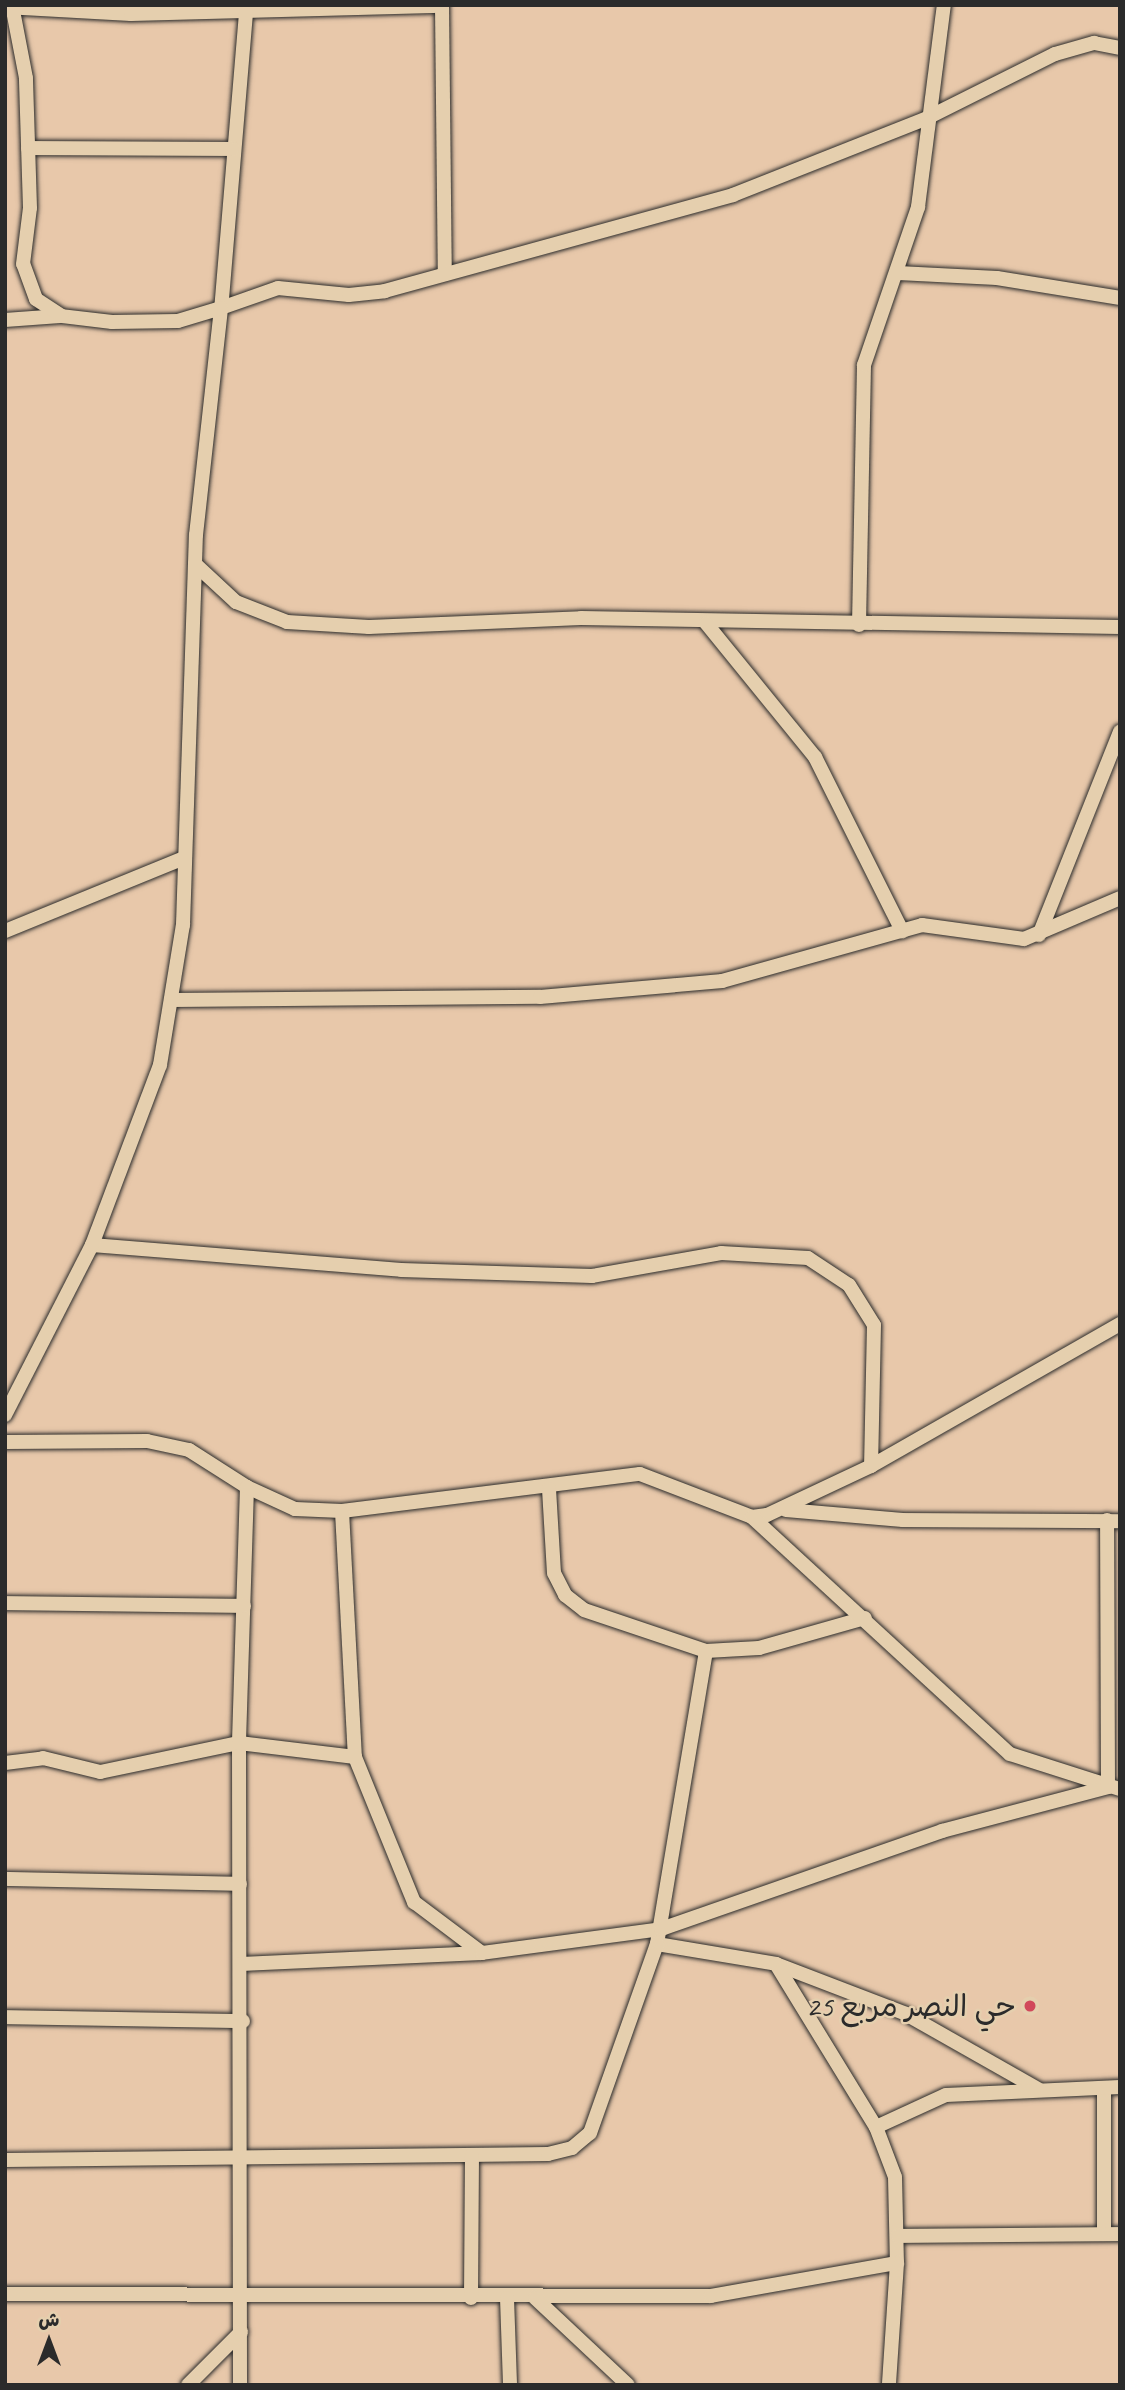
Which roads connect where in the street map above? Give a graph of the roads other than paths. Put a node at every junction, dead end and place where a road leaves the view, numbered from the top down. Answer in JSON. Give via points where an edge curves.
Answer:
{"nodes":[{"id":1,"x":944,"y":5,"type":"edge"},
{"id":2,"x":442,"y":6,"type":"edge"},
{"id":3,"x":10,"y":7,"type":"edge"},
{"id":4,"x":312,"y":8,"type":"edge"},
{"id":5,"x":246,"y":13,"type":"junction"},
{"id":6,"x":1120,"y":48,"type":"edge"},
{"id":7,"x":927,"y":118,"type":"junction"},
{"id":8,"x":28,"y":148,"type":"junction"},
{"id":9,"x":232,"y":149,"type":"junction"},
{"id":10,"x":898,"y":273,"type":"junction"},
{"id":11,"x":445,"y":274,"type":"junction"},
{"id":12,"x":1120,"y":298,"type":"edge"},
{"id":13,"x":221,"y":308,"type":"junction"},
{"id":14,"x":62,"y":316,"type":"junction"},
{"id":15,"x":5,"y":320,"type":"edge"},
{"id":16,"x":195,"y":564,"type":"junction"},
{"id":17,"x":706,"y":623,"type":"junction"},
{"id":18,"x":859,"y":625,"type":"junction"},
{"id":19,"x":1120,"y":627,"type":"edge"},
{"id":20,"x":1120,"y":731,"type":"edge"},
{"id":21,"x":184,"y":858,"type":"junction"},
{"id":22,"x":1120,"y":898,"type":"edge"},
{"id":23,"x":5,"y":931,"type":"edge"},
{"id":24,"x":902,"y":931,"type":"junction"},
{"id":25,"x":1039,"y":935,"type":"junction"},
{"id":26,"x":172,"y":1000,"type":"junction"},
{"id":27,"x":93,"y":1245,"type":"junction"},
{"id":28,"x":1120,"y":1325,"type":"edge"},
{"id":29,"x":5,"y":1415,"type":"edge"},
{"id":30,"x":5,"y":1442,"type":"edge"},
{"id":31,"x":871,"y":1466,"type":"junction"},
{"id":32,"x":247,"y":1487,"type":"junction"},
{"id":33,"x":549,"y":1489,"type":"junction"},
{"id":34,"x":786,"y":1510,"type":"junction"},
{"id":35,"x":342,"y":1511,"type":"junction"},
{"id":36,"x":752,"y":1517,"type":"junction"},
{"id":37,"x":1113,"y":1521,"type":"edge"},
{"id":38,"x":5,"y":1603,"type":"edge"},
{"id":39,"x":244,"y":1606,"type":"junction"},
{"id":40,"x":865,"y":1618,"type":"junction"},
{"id":41,"x":706,"y":1651,"type":"junction"},
{"id":42,"x":239,"y":1743,"type":"junction"},
{"id":43,"x":355,"y":1757,"type":"junction"},
{"id":44,"x":5,"y":1763,"type":"edge"},
{"id":45,"x":1114,"y":1788,"type":"edge"},
{"id":46,"x":5,"y":1879,"type":"edge"},
{"id":47,"x":240,"y":1884,"type":"junction"},
{"id":48,"x":661,"y":1929,"type":"junction"},
{"id":49,"x":657,"y":1944,"type":"junction"},
{"id":50,"x":482,"y":1953,"type":"junction"},
{"id":51,"x":242,"y":1964,"type":"junction"},
{"id":52,"x":776,"y":1964,"type":"junction"},
{"id":53,"x":5,"y":2017,"type":"edge"},
{"id":54,"x":243,"y":2021,"type":"junction"},
{"id":55,"x":1120,"y":2087,"type":"edge"},
{"id":56,"x":1038,"y":2089,"type":"junction"},
{"id":57,"x":1104,"y":2089,"type":"junction"},
{"id":58,"x":876,"y":2127,"type":"junction"},
{"id":59,"x":472,"y":2155,"type":"junction"},
{"id":60,"x":242,"y":2159,"type":"junction"},
{"id":61,"x":5,"y":2160,"type":"edge"},
{"id":62,"x":1104,"y":2234,"type":"junction"},
{"id":63,"x":1120,"y":2234,"type":"edge"},
{"id":64,"x":898,"y":2236,"type":"junction"},
{"id":65,"x":897,"y":2263,"type":"junction"},
{"id":66,"x":5,"y":2294,"type":"edge"},
{"id":67,"x":242,"y":2295,"type":"junction"},
{"id":68,"x":471,"y":2298,"type":"junction"},
{"id":69,"x":507,"y":2298,"type":"junction"},
{"id":70,"x":535,"y":2298,"type":"junction"},
{"id":71,"x":242,"y":2332,"type":"junction"},
{"id":72,"x":188,"y":2385,"type":"edge"},
{"id":73,"x":240,"y":2385,"type":"edge"},
{"id":74,"x":510,"y":2385,"type":"edge"},
{"id":75,"x":628,"y":2385,"type":"edge"},
{"id":76,"x":889,"y":2385,"type":"edge"}],
"edges":[{"from":1,"to":7,"type":"street"},
{"from":2,"to":4,"type":"street"},
{"from":2,"to":11,"type":"street"},
{"from":3,"to":5,"type":"street"},
{"from":3,"to":8,"type":"street","via":[[26,78]]},
{"from":4,"to":5,"type":"street"},
{"from":5,"to":9,"type":"street"},
{"from":6,"to":7,"type":"street","via":[[1094,43],[1055,54]]},
{"from":7,"to":10,"type":"street","via":[[918,207]]},
{"from":7,"to":11,"type":"street","via":[[733,195]]},
{"from":8,"to":9,"type":"street"},
{"from":8,"to":14,"type":"street","via":[[24,276],[36,299]]},
{"from":9,"to":13,"type":"street"},
{"from":10,"to":12,"type":"street","via":[[997,278]]},
{"from":10,"to":18,"type":"street","via":[[871,343],[859,404]]},
{"from":11,"to":13,"type":"street","via":[[349,295],[266,290]]},
{"from":13,"to":14,"type":"street","via":[[162,322]]},
{"from":13,"to":16,"type":"street"},
{"from":14,"to":15,"type":"street"},
{"from":16,"to":17,"type":"street","via":[[236,602],[287,622]]},
{"from":16,"to":21,"type":"street"},
{"from":17,"to":18,"type":"street"},
{"from":17,"to":24,"type":"street","via":[[816,757]]},
{"from":18,"to":19,"type":"street"},
{"from":20,"to":25,"type":"street"},
{"from":21,"to":23,"type":"street"},
{"from":21,"to":26,"type":"street"},
{"from":22,"to":25,"type":"street"},
{"from":24,"to":25,"type":"street","via":[[944,925],[1006,937]]},
{"from":24,"to":26,"type":"street","via":[[722,981],[540,997]]},
{"from":26,"to":27,"type":"street","via":[[136,1142]]},
{"from":27,"to":29,"type":"street"},
{"from":27,"to":31,"type":"street","via":[[401,1270],[592,1276],[721,1253],[808,1258],[849,1285],[874,1325]]},
{"from":28,"to":31,"type":"street"},
{"from":30,"to":32,"type":"street","via":[[147,1441],[189,1450]]},
{"from":31,"to":34,"type":"street"},
{"from":32,"to":35,"type":"street","via":[[295,1509]]},
{"from":32,"to":39,"type":"street"},
{"from":33,"to":35,"type":"street"},
{"from":33,"to":36,"type":"street","via":[[597,1475],[640,1474]]},
{"from":33,"to":41,"type":"street","via":[[554,1573],[565,1595],[584,1610]]},
{"from":34,"to":36,"type":"street"},
{"from":34,"to":37,"type":"street","via":[[903,1520]]},
{"from":35,"to":43,"type":"street"},
{"from":36,"to":40,"type":"street"},
{"from":37,"to":45,"type":"street"},
{"from":38,"to":39,"type":"street"},
{"from":39,"to":42,"type":"street"},
{"from":40,"to":41,"type":"street","via":[[759,1648]]},
{"from":40,"to":45,"type":"street","via":[[1010,1754]]},
{"from":41,"to":48,"type":"street"},
{"from":42,"to":43,"type":"street"},
{"from":42,"to":44,"type":"street","via":[[100,1772],[43,1758]]},
{"from":42,"to":47,"type":"street"},
{"from":43,"to":50,"type":"street","via":[[414,1902]]},
{"from":45,"to":48,"type":"street","via":[[943,1831]]},
{"from":46,"to":47,"type":"street"},
{"from":47,"to":51,"type":"street"},
{"from":48,"to":49,"type":"street"},
{"from":48,"to":50,"type":"street"},
{"from":49,"to":52,"type":"street"},
{"from":49,"to":59,"type":"street","via":[[590,2133],[548,2154]]},
{"from":50,"to":51,"type":"street"},
{"from":51,"to":54,"type":"street"},
{"from":52,"to":56,"type":"street","via":[[906,2014]]},
{"from":52,"to":58,"type":"street"},
{"from":53,"to":54,"type":"street"},
{"from":54,"to":60,"type":"street"},
{"from":55,"to":57,"type":"street"},
{"from":56,"to":57,"type":"street"},
{"from":56,"to":58,"type":"street","via":[[932,2098]]},
{"from":57,"to":62,"type":"street"},
{"from":58,"to":64,"type":"street","via":[[895,2177]]},
{"from":59,"to":60,"type":"street"},
{"from":59,"to":68,"type":"street"},
{"from":60,"to":61,"type":"street"},
{"from":60,"to":67,"type":"street"},
{"from":62,"to":63,"type":"street"},
{"from":62,"to":64,"type":"street"},
{"from":64,"to":65,"type":"street"},
{"from":65,"to":70,"type":"street","via":[[710,2297]]},
{"from":65,"to":76,"type":"street"},
{"from":66,"to":67,"type":"street"},
{"from":67,"to":68,"type":"street"},
{"from":67,"to":71,"type":"street"},
{"from":68,"to":69,"type":"street"},
{"from":69,"to":70,"type":"street"},
{"from":69,"to":74,"type":"street"},
{"from":70,"to":75,"type":"street"},
{"from":71,"to":72,"type":"street"},
{"from":71,"to":73,"type":"street"}]}
